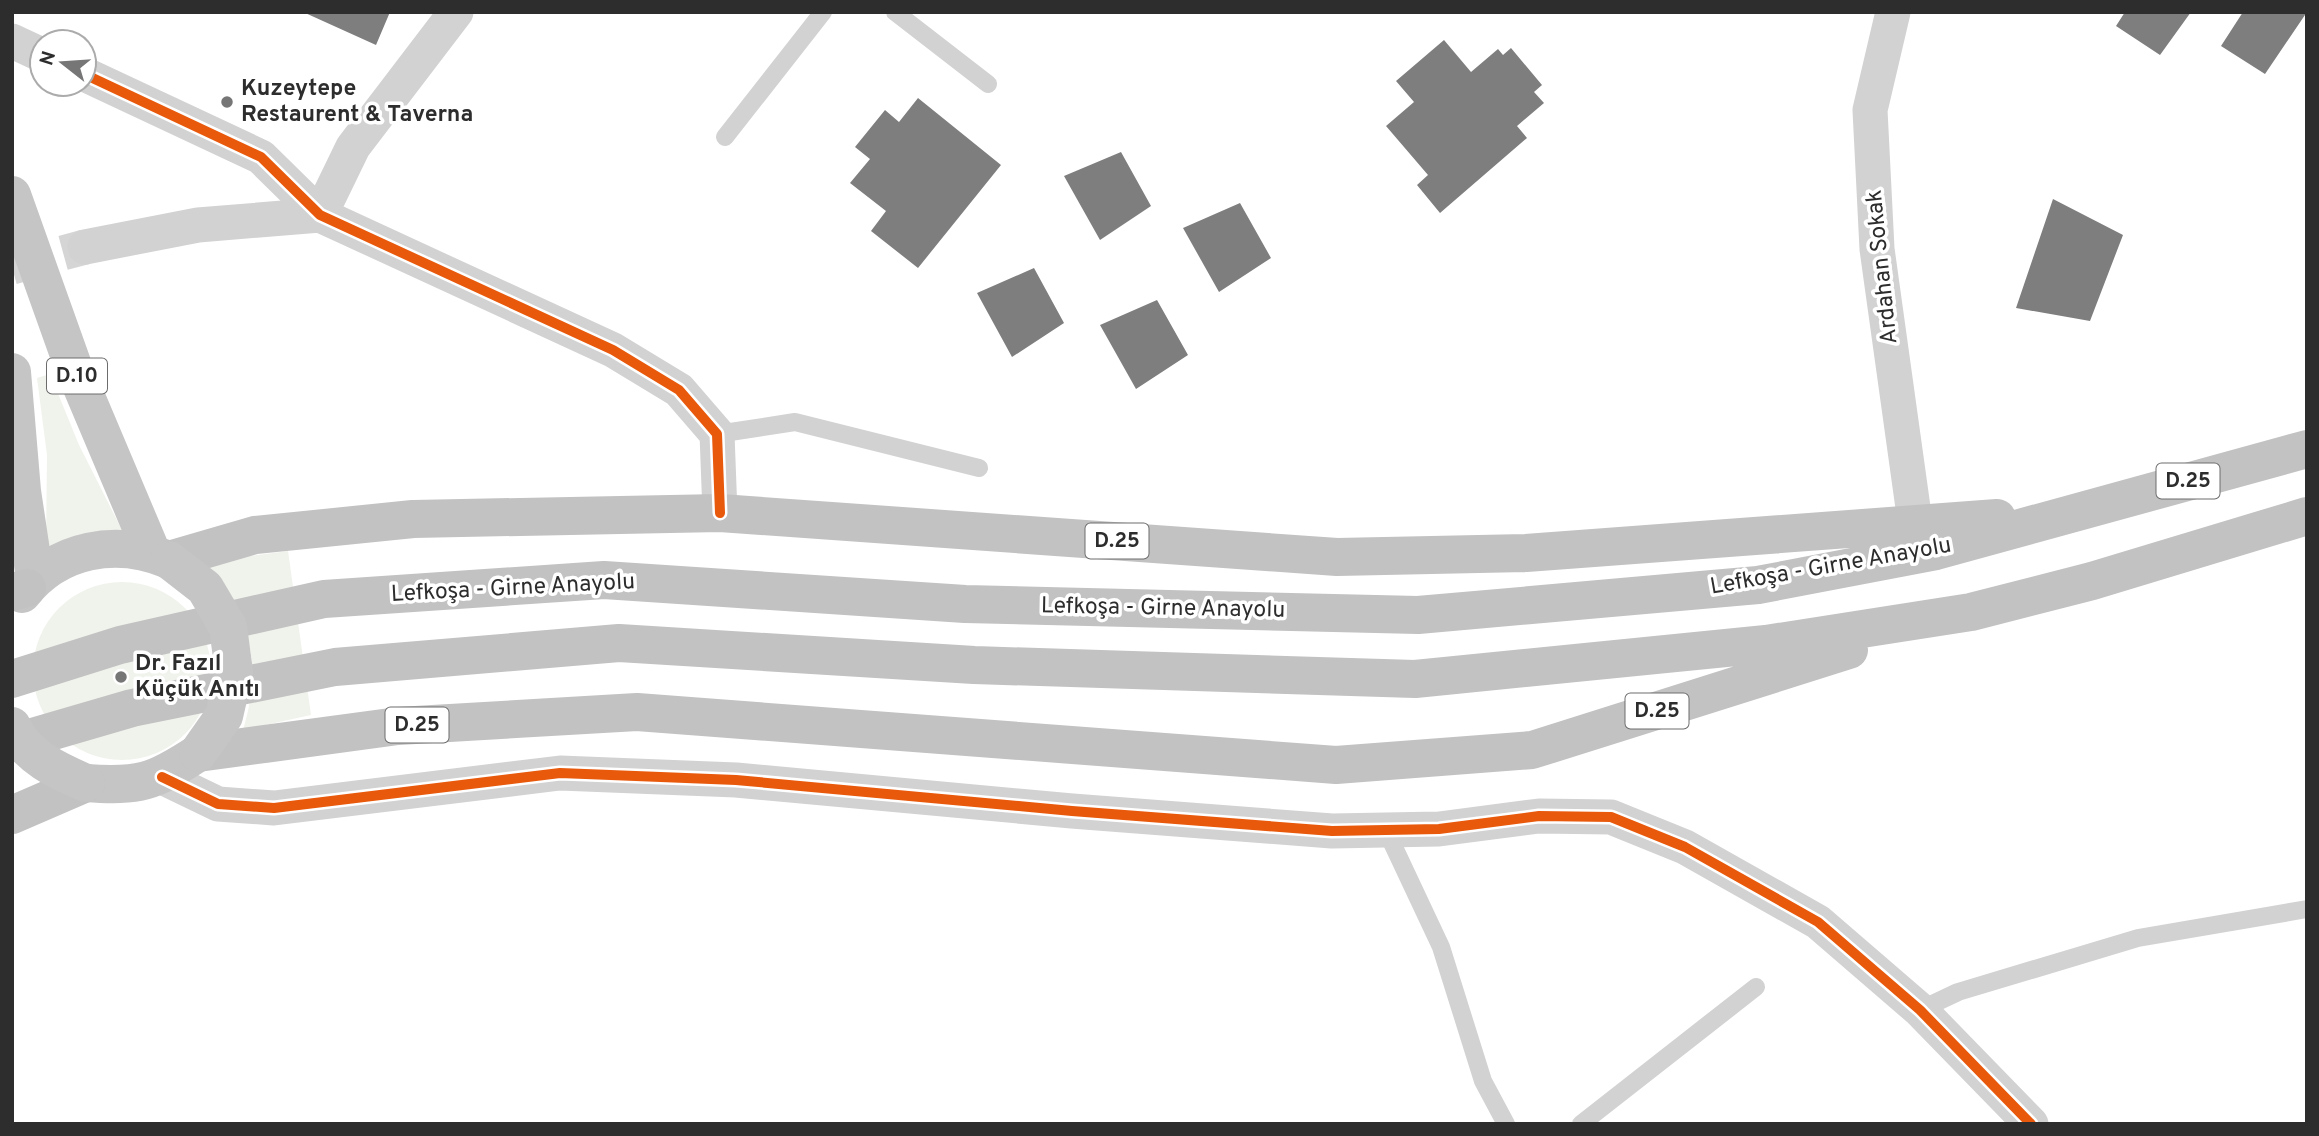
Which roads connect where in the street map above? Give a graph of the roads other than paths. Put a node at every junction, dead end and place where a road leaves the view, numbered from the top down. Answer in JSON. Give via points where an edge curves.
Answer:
{"nodes":[{"id":1,"x":456,"y":12,"type":"edge"},
{"id":2,"x":822,"y":12,"type":"edge"},
{"id":3,"x":895,"y":12,"type":"edge"},
{"id":4,"x":1889,"y":14,"type":"edge"},
{"id":5,"x":12,"y":41,"type":"edge"},
{"id":6,"x":28,"y":48,"type":"edge"},
{"id":7,"x":98,"y":81,"type":"edge"},
{"id":8,"x":988,"y":84,"type":"dead end"},
{"id":9,"x":725,"y":137,"type":"dead end"},
{"id":10,"x":12,"y":195,"type":"edge"},
{"id":11,"x":320,"y":215,"type":"junction"},
{"id":12,"x":85,"y":247,"type":"tunnel mouth"},
{"id":13,"x":12,"y":372,"type":"edge"},
{"id":14,"x":717,"y":434,"type":"junction"},
{"id":15,"x":2307,"y":449,"type":"edge"},
{"id":16,"x":979,"y":468,"type":"dead end"},
{"id":17,"x":720,"y":513,"type":"junction"},
{"id":18,"x":2068,"y":514,"type":"junction"},
{"id":19,"x":2307,"y":516,"type":"edge"},
{"id":20,"x":1915,"y":522,"type":"junction"},
{"id":21,"x":161,"y":557,"type":"junction"},
{"id":22,"x":22,"y":591,"type":"edge"},
{"id":23,"x":1971,"y":612,"type":"junction"},
{"id":24,"x":12,"y":679,"type":"edge"},
{"id":25,"x":12,"y":726,"type":"edge"},
{"id":26,"x":12,"y":743,"type":"edge"},
{"id":27,"x":198,"y":753,"type":"junction"},
{"id":28,"x":162,"y":777,"type":"junction"},
{"id":29,"x":86,"y":783,"type":"junction"},
{"id":30,"x":12,"y":815,"type":"edge"},
{"id":31,"x":1385,"y":830,"type":"junction"},
{"id":32,"x":2307,"y":909,"type":"edge"},
{"id":33,"x":1756,"y":987,"type":"dead end"},
{"id":34,"x":1920,"y":1010,"type":"junction"},
{"id":35,"x":1506,"y":1124,"type":"edge"},
{"id":36,"x":1581,"y":1124,"type":"edge"},
{"id":37,"x":2031,"y":1124,"type":"edge"}],
"edges":[{"from":1,"to":11,"type":"street","via":[[353,147]]},
{"from":2,"to":9,"type":"lane"},
{"from":3,"to":8,"type":"lane"},
{"from":4,"to":20,"type":"street","name":"Ardahan Sokak","via":[[1870,110],[1877,249]]},
{"from":5,"to":6,"type":"street"},
{"from":7,"to":11,"type":"street","via":[[261,157]]},
{"from":10,"to":21,"type":"main road","number":"D.10","via":[[73,366]]},
{"from":11,"to":12,"type":"street","via":[[198,225]]},
{"from":11,"to":14,"type":"street","via":[[613,350],[679,390]]},
{"from":13,"to":22,"type":"main road","number":"D.10","via":[[22,491]]},
{"from":14,"to":16,"type":"lane","via":[[794,422]]},
{"from":14,"to":17,"type":"street"},
{"from":15,"to":18,"type":"highway","name":"Lefkoşa - Girne Anayolu","number":"D.25"},
{"from":17,"to":20,"type":"highway","number":"D.25","via":[[1337,557],[1526,552]]},
{"from":17,"to":21,"type":"highway","number":"D.25","via":[[413,519],[255,535]]},
{"from":18,"to":20,"type":"highway","number":"D.25"},
{"from":18,"to":24,"type":"highway","name":"Lefkoşa - Girne Anayolu","number":"D.25","via":[[1936,551],[1758,585],[1418,615],[965,604],[604,580],[324,599],[120,645]]},
{"from":19,"to":23,"type":"highway","number":"D.25"},
{"from":21,"to":22,"type":"main road","number":"D.10","via":[[111,547],[71,555]]},
{"from":21,"to":27,"type":"main road","number":"D.10","bridge":true,"via":[[205,588],[228,627],[234,672],[224,716]]},
{"from":23,"to":26,"type":"highway","number":"D.25","via":[[1766,644],[1415,679],[974,665],[619,643],[335,667],[132,708]]},
{"from":23,"to":27,"type":"highway","number":"D.25","via":[[1532,750],[1336,765],[637,712],[398,726]]},
{"from":25,"to":29,"type":"main road","number":"D.10","bridge":true,"via":[[47,766]]},
{"from":27,"to":28,"type":"main road","number":"D.10"},
{"from":28,"to":29,"type":"main road","number":"D.10","via":[[124,786]]},
{"from":28,"to":31,"type":"street","via":[[218,804],[274,808],[560,773],[736,780],[1072,811],[1332,831]]},
{"from":29,"to":30,"type":"highway","number":"D.10"},
{"from":31,"to":34,"type":"street","via":[[1439,829],[1539,816],[1611,817],[1685,847],[1818,922]]},
{"from":31,"to":35,"type":"lane","via":[[1441,947],[1483,1081]]},
{"from":32,"to":34,"type":"lane","via":[[2138,938],[1958,992]]},
{"from":33,"to":36,"type":"lane"},
{"from":34,"to":37,"type":"street"}]}
